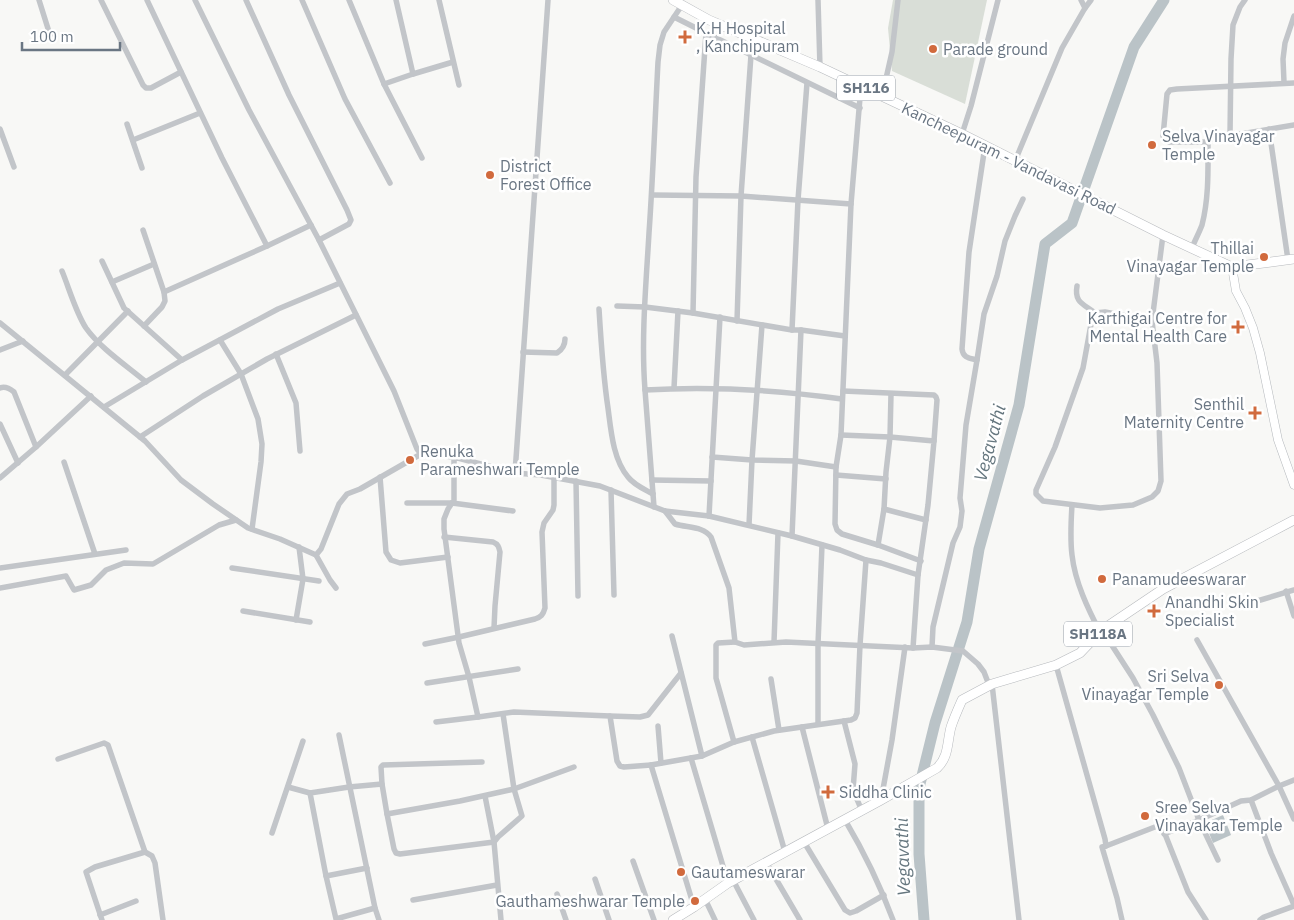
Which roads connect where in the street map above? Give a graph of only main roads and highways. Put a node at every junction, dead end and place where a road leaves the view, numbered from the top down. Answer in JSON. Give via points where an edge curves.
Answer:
{"nodes":[{"id":1,"x":673,"y":0,"type":"edge"},
{"id":2,"x":1291,"y":260,"type":"edge"},
{"id":3,"x":1294,"y":520,"type":"edge"},
{"id":4,"x":674,"y":920,"type":"edge"}],
"edges":[{"from":1,"to":2,"type":"main road","name":"Kancheepuram - Vandavasi Road","number":"SH116","via":[[709,20],[820,67],[962,134],[1232,266]]},
{"from":3,"to":4,"type":"main road","number":"SH118A","via":[[1163,589],[1101,631],[1080,653],[1056,665],[990,684],[962,700],[951,727],[946,757],[937,768],[731,881]]}]}
